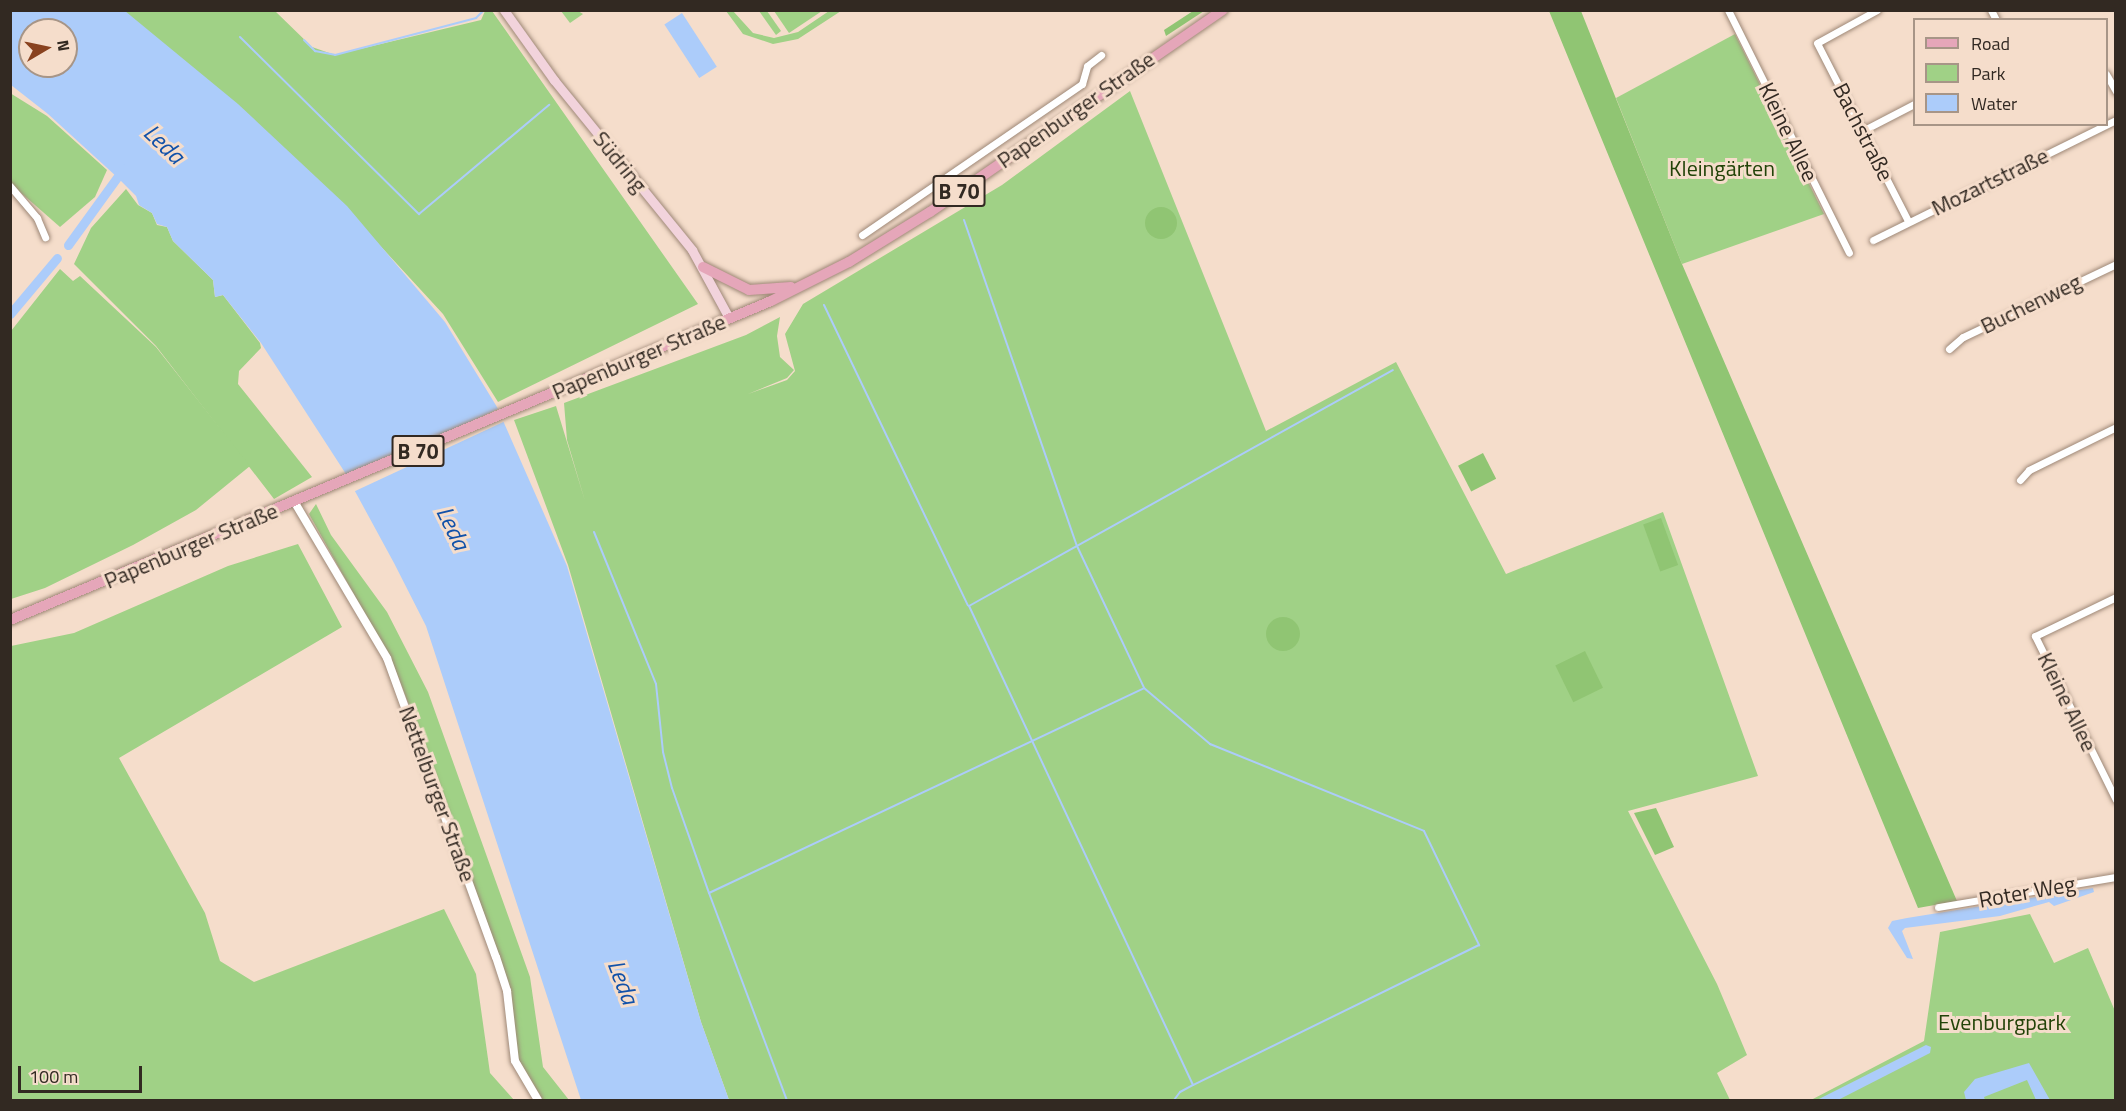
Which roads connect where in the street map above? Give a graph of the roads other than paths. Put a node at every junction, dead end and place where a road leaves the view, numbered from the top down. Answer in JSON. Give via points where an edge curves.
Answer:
{"nodes":[{"id":1,"x":504,"y":10,"type":"edge"},
{"id":2,"x":1222,"y":10,"type":"edge"},
{"id":3,"x":1728,"y":10,"type":"edge"},
{"id":4,"x":1877,"y":10,"type":"edge"},
{"id":5,"x":1101,"y":55,"type":"dead end"},
{"id":6,"x":1913,"y":105,"type":"edge"},
{"id":7,"x":2103,"y":126,"type":"edge"},
{"id":8,"x":1862,"y":131,"type":"junction"},
{"id":9,"x":10,"y":186,"type":"edge"},
{"id":10,"x":1908,"y":221,"type":"junction"},
{"id":11,"x":862,"y":235,"type":"dead end"},
{"id":12,"x":45,"y":237,"type":"dead end"},
{"id":13,"x":1873,"y":240,"type":"dead end"},
{"id":14,"x":1849,"y":253,"type":"dead end"},
{"id":15,"x":2115,"y":264,"type":"edge"},
{"id":16,"x":703,"y":267,"type":"junction"},
{"id":17,"x":803,"y":285,"type":"junction"},
{"id":18,"x":729,"y":318,"type":"junction"},
{"id":19,"x":1949,"y":349,"type":"dead end"},
{"id":20,"x":2115,"y":427,"type":"edge"},
{"id":21,"x":2020,"y":480,"type":"dead end"},
{"id":22,"x":295,"y":503,"type":"junction"},
{"id":23,"x":2115,"y":597,"type":"edge"},
{"id":24,"x":10,"y":621,"type":"edge"},
{"id":25,"x":2115,"y":800,"type":"edge"},
{"id":26,"x":2115,"y":877,"type":"edge"},
{"id":27,"x":1938,"y":907,"type":"dead end"},
{"id":28,"x":538,"y":1101,"type":"edge"}],
"edges":[{"from":1,"to":16,"type":"main road","name":"Südring","via":[[529,49]]},
{"from":2,"to":17,"type":"main road","name":"Papenburger Straße","number":"B 70","via":[[896,235]]},
{"from":3,"to":14,"type":"street","name":"Kleine Allee"},
{"from":4,"to":8,"type":"street","name":"Bachstraße","via":[[1816,43]]},
{"from":5,"to":11,"type":"street","via":[[1087,66],[1082,84]]},
{"from":6,"to":8,"type":"street"},
{"from":7,"to":10,"type":"street","name":"Mozartstraße"},
{"from":8,"to":10,"type":"street","name":"Bachstraße"},
{"from":9,"to":12,"type":"street","via":[[37,218]]},
{"from":10,"to":13,"type":"street","name":"Mozartstraße"},
{"from":15,"to":19,"type":"street","name":"Buchenweg","via":[[1963,337]]},
{"from":16,"to":17,"type":"main road","via":[[749,290]]},
{"from":16,"to":18,"type":"main road","name":"Südring"},
{"from":17,"to":18,"type":"main road","name":"Papenburger Straße","number":"B 70"},
{"from":18,"to":22,"type":"main road","name":"Papenburger Straße","number":"B 70"},
{"from":20,"to":21,"type":"street","via":[[2029,470]]},
{"from":22,"to":24,"type":"main road","name":"Papenburger Straße","number":"B 70"},
{"from":22,"to":28,"type":"street","name":"Nettelburger Straße","via":[[387,658],[500,968],[507,991],[515,1061]]},
{"from":23,"to":25,"type":"street","name":"Kleine Allee","via":[[2035,636]]},
{"from":26,"to":27,"type":"street","name":"Roter Weg"}]}
